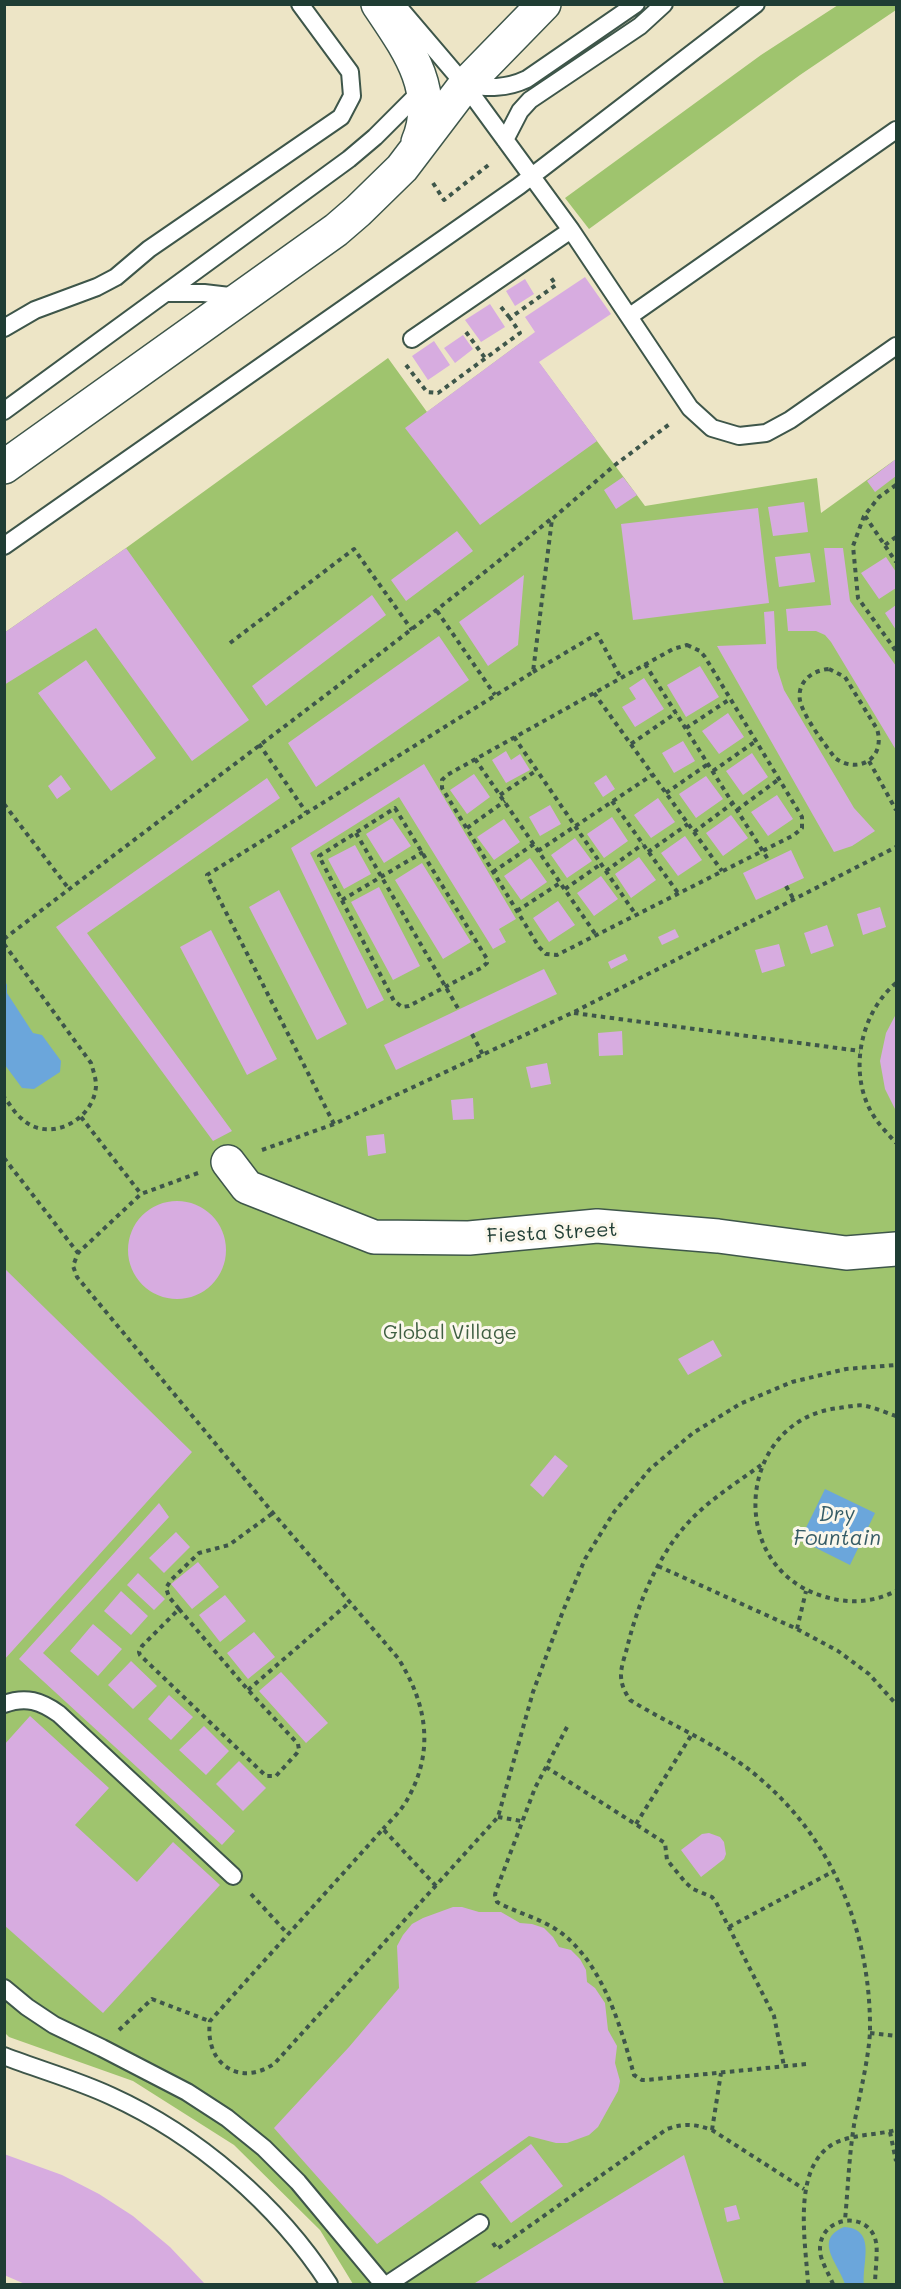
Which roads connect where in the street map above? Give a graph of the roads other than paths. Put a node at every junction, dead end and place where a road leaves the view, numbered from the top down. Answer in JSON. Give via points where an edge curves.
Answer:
{"nodes":[{"id":1,"x":300,"y":4,"type":"edge"},
{"id":2,"x":378,"y":4,"type":"edge"},
{"id":3,"x":396,"y":4,"type":"edge"},
{"id":4,"x":544,"y":4,"type":"edge"},
{"id":5,"x":636,"y":4,"type":"edge"},
{"id":6,"x":664,"y":4,"type":"edge"},
{"id":7,"x":756,"y":4,"type":"edge"},
{"id":8,"x":465,"y":85,"type":"junction"},
{"id":9,"x":423,"y":88,"type":"junction"},
{"id":10,"x":897,"y":130,"type":"edge"},
{"id":11,"x":505,"y":140,"type":"junction"},
{"id":12,"x":413,"y":155,"type":"junction"},
{"id":13,"x":526,"y":181,"type":"junction"},
{"id":14,"x":571,"y":230,"type":"junction"},
{"id":15,"x":166,"y":293,"type":"junction"},
{"id":16,"x":242,"y":298,"type":"junction"},
{"id":17,"x":630,"y":316,"type":"junction"},
{"id":18,"x":4,"y":328,"type":"edge"},
{"id":19,"x":412,"y":339,"type":"road end"},
{"id":20,"x":897,"y":346,"type":"edge"},
{"id":21,"x":4,"y":411,"type":"edge"},
{"id":22,"x":4,"y":467,"type":"edge"},
{"id":23,"x":4,"y":546,"type":"edge"},
{"id":24,"x":228,"y":1162,"type":"road end"},
{"id":25,"x":897,"y":1249,"type":"edge"},
{"id":26,"x":4,"y":1704,"type":"edge"},
{"id":27,"x":233,"y":1876,"type":"road end"},
{"id":28,"x":4,"y":1988,"type":"edge"},
{"id":29,"x":4,"y":2056,"type":"edge"},
{"id":30,"x":480,"y":2223,"type":"road end"},
{"id":31,"x":328,"y":2284,"type":"edge"},
{"id":32,"x":383,"y":2284,"type":"edge"},
{"id":33,"x":388,"y":2284,"type":"edge"}],
"edges":[{"from":1,"to":18,"type":"lane","via":[[350,72],[352,96],[341,117],[149,249],[116,277],[35,310]]},
{"from":2,"to":9,"type":"street","via":[[410,51]]},
{"from":3,"to":8,"type":"lane"},
{"from":4,"to":8,"type":"street"},
{"from":5,"to":8,"type":"lane","via":[[521,82],[502,88]]},
{"from":6,"to":11,"type":"lane","via":[[640,26],[530,100]]},
{"from":7,"to":13,"type":"lane"},
{"from":8,"to":11,"type":"lane"},
{"from":8,"to":12,"type":"street"},
{"from":9,"to":12,"type":"street","via":[[424,121]]},
{"from":9,"to":15,"type":"lane","via":[[350,159]]},
{"from":10,"to":17,"type":"lane"},
{"from":11,"to":13,"type":"lane"},
{"from":12,"to":16,"type":"street","via":[[336,230]]},
{"from":13,"to":14,"type":"lane"},
{"from":13,"to":23,"type":"lane"},
{"from":14,"to":17,"type":"lane"},
{"from":14,"to":19,"type":"lane"},
{"from":15,"to":16,"type":"lane"},
{"from":15,"to":21,"type":"lane"},
{"from":16,"to":22,"type":"street"},
{"from":17,"to":20,"type":"lane","via":[[690,408],[712,428],[739,436],[766,433],[790,420]]},
{"from":24,"to":25,"type":"street","name":"Fiesta Street","via":[[247,1187],[374,1237],[469,1238],[597,1226],[718,1236],[846,1253]]},
{"from":26,"to":27,"type":"lane","via":[[32,1700],[59,1714]]},
{"from":28,"to":32,"type":"lane","via":[[54,2025],[187,2092],[227,2118],[298,2182]]},
{"from":29,"to":31,"type":"lane","via":[[110,2096],[192,2142],[230,2171],[287,2229]]},
{"from":30,"to":33,"type":"lane"}]}
